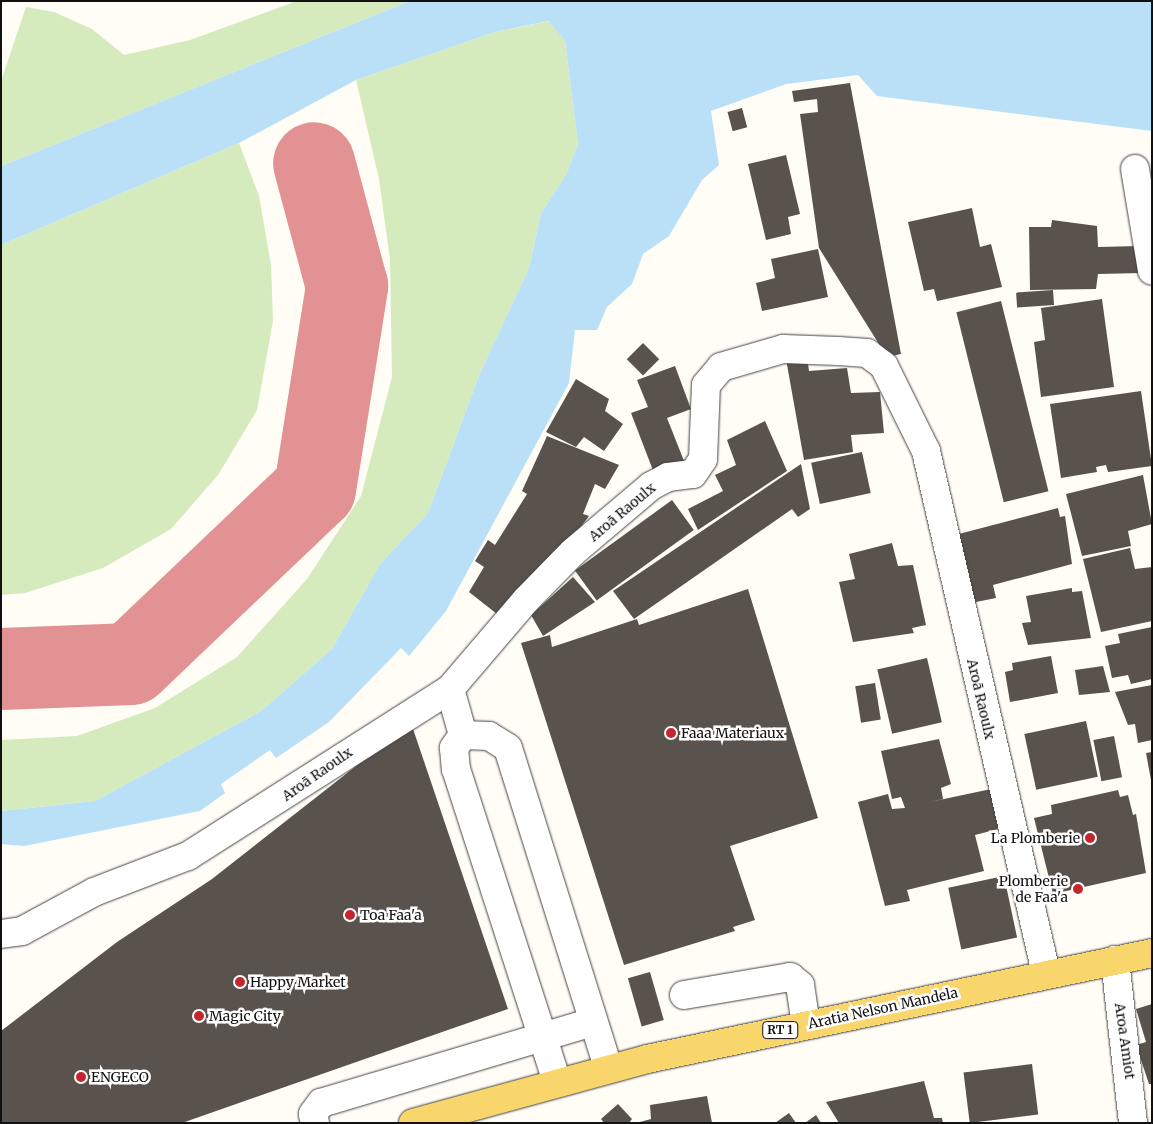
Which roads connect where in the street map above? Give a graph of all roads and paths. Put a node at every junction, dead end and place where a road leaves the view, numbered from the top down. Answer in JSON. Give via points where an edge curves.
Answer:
{"nodes":[{"id":1,"x":1135,"y":169,"type":"dead end"},
{"id":2,"x":1152,"y":271,"type":"edge"},
{"id":3,"x":450,"y":689,"type":"junction"},
{"id":4,"x":463,"y":735,"type":"junction"},
{"id":5,"x":1,"y":934,"type":"edge"},
{"id":6,"x":1152,"y":953,"type":"edge"},
{"id":7,"x":1115,"y":960,"type":"junction"},
{"id":8,"x":1046,"y":973,"type":"junction"},
{"id":9,"x":684,"y":995,"type":"dead end"},
{"id":10,"x":592,"y":1022,"type":"junction"},
{"id":11,"x":806,"y":1025,"type":"junction"},
{"id":12,"x":543,"y":1036,"type":"junction"},
{"id":13,"x":608,"y":1068,"type":"junction"},
{"id":14,"x":557,"y":1081,"type":"junction"},
{"id":15,"x":315,"y":1123,"type":"edge"},
{"id":16,"x":412,"y":1123,"type":"edge"},
{"id":17,"x":1133,"y":1123,"type":"edge"}],
"edges":[{"from":1,"to":2,"type":"street"},
{"from":3,"to":4,"type":"street"},
{"from":3,"to":5,"type":"street","name":"Aroā Raoulx","via":[[188,856],[94,892],[22,931]]},
{"from":3,"to":8,"type":"street","name":"Aroā Raoulx","via":[[526,600],[573,552],[652,486],[668,477],[693,474],[703,459],[706,385],[721,367],[783,349],[867,353],[884,366],[926,451]]},
{"from":4,"to":10,"type":"street","via":[[489,736],[508,748]]},
{"from":4,"to":12,"type":"street","via":[[454,748],[456,770]]},
{"from":6,"to":7,"type":"main road","name":"Aratia Nelson Mandela","number":"RT 1"},
{"from":7,"to":8,"type":"main road","name":"Aratia Nelson Mandela","number":"RT 1"},
{"from":7,"to":17,"type":"street","name":"Aroa Amiot"},
{"from":8,"to":11,"type":"main road","name":"Aratia Nelson Mandela","number":"RT 1"},
{"from":9,"to":11,"type":"street","via":[[790,977],[800,985]]},
{"from":10,"to":12,"type":"street"},
{"from":10,"to":13,"type":"street"},
{"from":11,"to":13,"type":"main road","name":"Aratia Nelson Mandela","number":"RT 1"},
{"from":12,"to":14,"type":"street"},
{"from":12,"to":15,"type":"street","via":[[321,1103],[313,1114]]},
{"from":13,"to":14,"type":"main road","name":"Aratia Nelson Mandela","number":"RT 1"},
{"from":14,"to":16,"type":"main road","name":"Aratia Nelson Mandela","number":"RT 1"}]}
